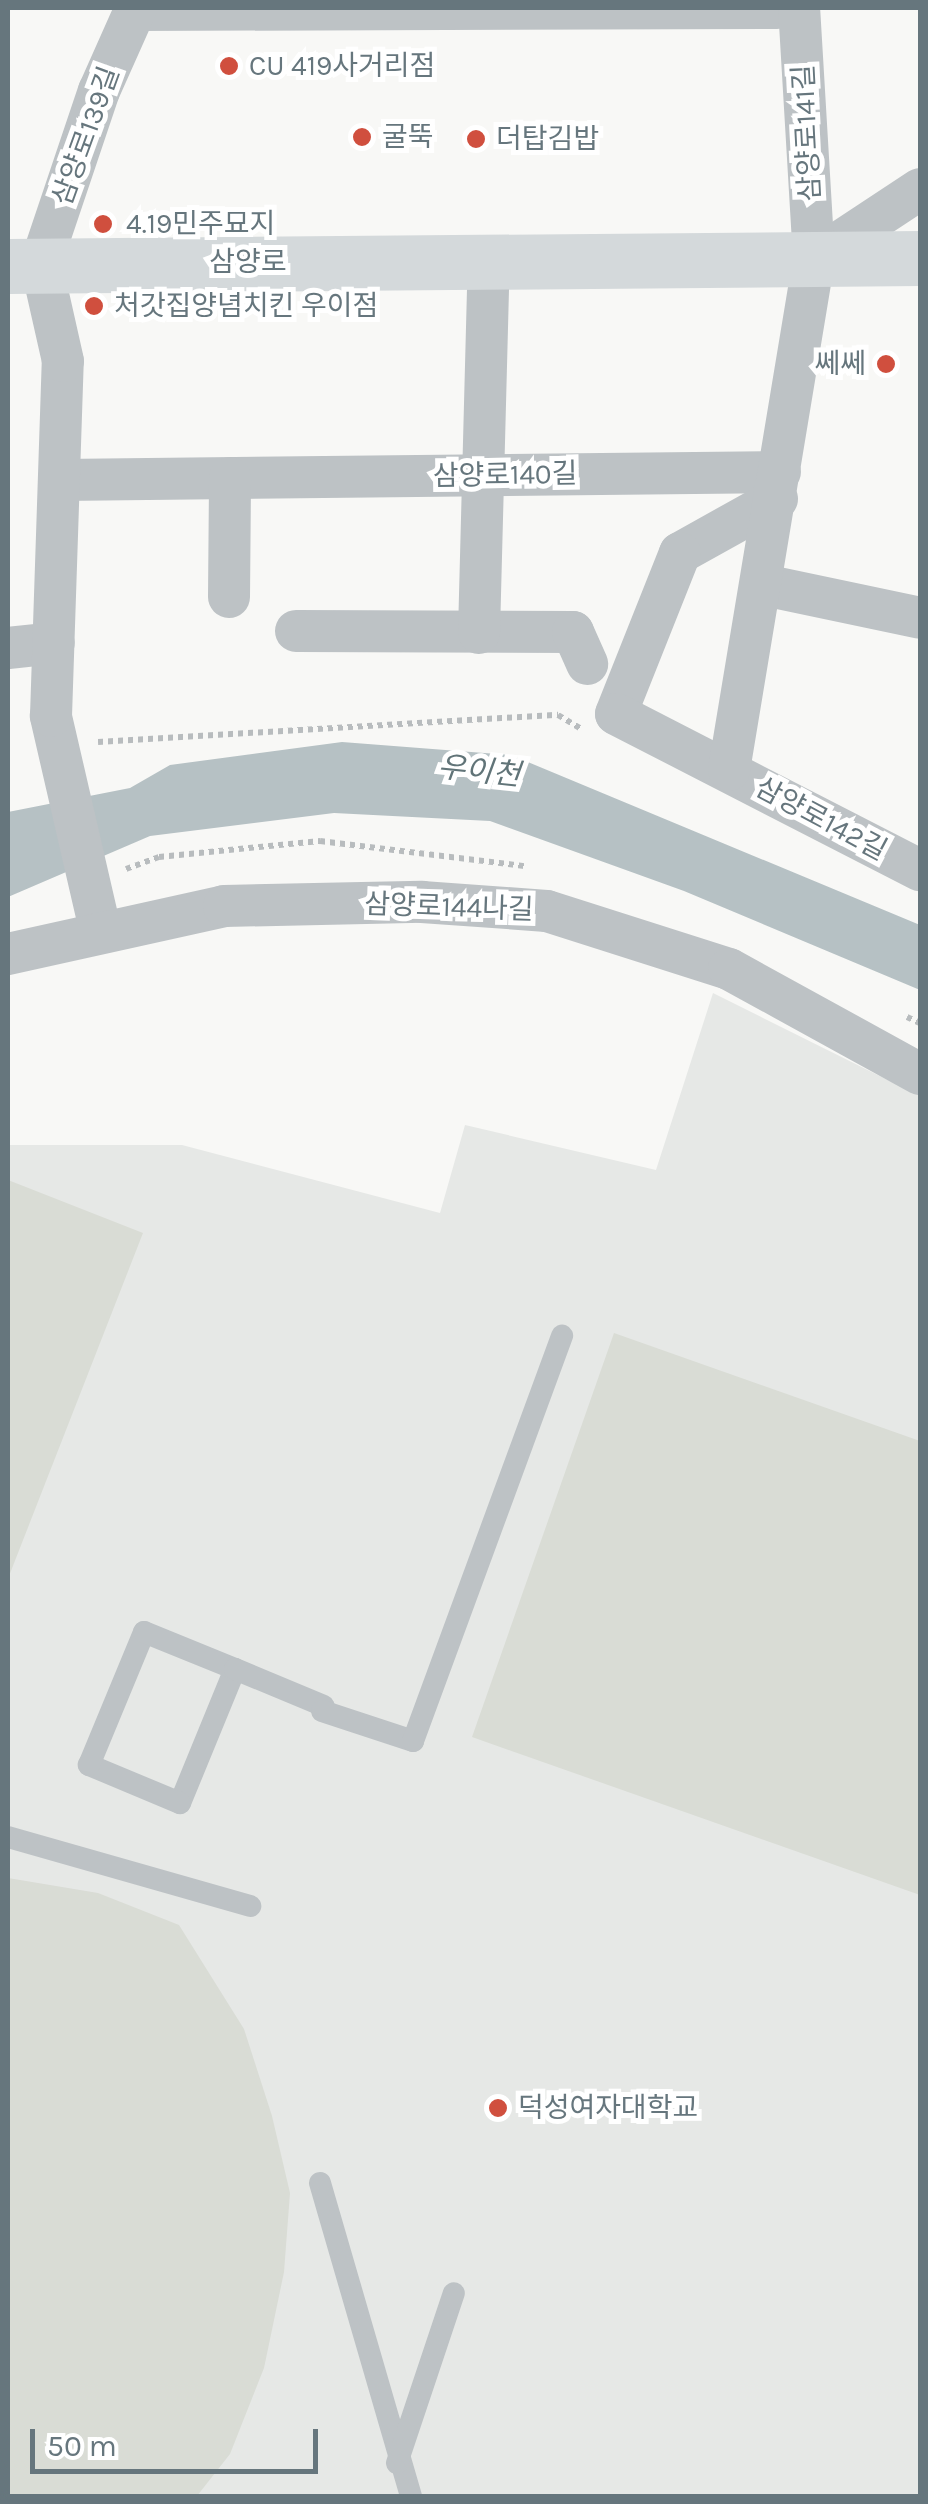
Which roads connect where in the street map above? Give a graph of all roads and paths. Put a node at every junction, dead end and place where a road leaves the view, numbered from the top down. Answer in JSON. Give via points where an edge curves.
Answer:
{"nodes":[{"id":1,"x":777,"y":8,"type":"edge"},
{"id":2,"x":800,"y":8,"type":"edge"},
{"id":3,"x":135,"y":9,"type":"edge"},
{"id":4,"x":920,"y":190,"type":"edge"},
{"id":5,"x":814,"y":258,"type":"junction"},
{"id":6,"x":920,"y":258,"type":"edge"},
{"id":7,"x":489,"y":260,"type":"junction"},
{"id":8,"x":24,"y":264,"type":"edge"},
{"id":9,"x":483,"y":475,"type":"junction"},
{"id":10,"x":230,"y":478,"type":"junction"},
{"id":11,"x":61,"y":480,"type":"junction"},
{"id":12,"x":779,"y":486,"type":"junction"},
{"id":13,"x":764,"y":585,"type":"junction"},
{"id":14,"x":229,"y":597,"type":"dead end"},
{"id":15,"x":920,"y":618,"type":"edge"},
{"id":16,"x":296,"y":631,"type":"dead end"},
{"id":17,"x":478,"y":634,"type":"junction"},
{"id":18,"x":54,"y":643,"type":"junction"},
{"id":19,"x":8,"y":648,"type":"edge"},
{"id":20,"x":587,"y":664,"type":"dead end"},
{"id":21,"x":602,"y":724,"type":"junction"},
{"id":22,"x":85,"y":743,"type":"dead end"},
{"id":23,"x":729,"y":770,"type":"junction"},
{"id":24,"x":920,"y":870,"type":"edge"},
{"id":25,"x":100,"y":930,"type":"junction"},
{"id":26,"x":8,"y":954,"type":"edge"},
{"id":27,"x":920,"y":1074,"type":"edge"},
{"id":28,"x":562,"y":1336,"type":"dead end"},
{"id":29,"x":235,"y":1669,"type":"junction"},
{"id":30,"x":8,"y":1836,"type":"edge"},
{"id":31,"x":250,"y":1906,"type":"dead end"},
{"id":32,"x":320,"y":2183,"type":"dead end"},
{"id":33,"x":454,"y":2292,"type":"dead end"},
{"id":34,"x":397,"y":2462,"type":"junction"},
{"id":35,"x":411,"y":2496,"type":"edge"}],
"edges":[{"from":1,"to":3,"type":"street","name":"삼양로139길"},
{"from":2,"to":5,"type":"street","name":"삼양로141길"},
{"from":3,"to":8,"type":"street","name":"삼양로139길"},
{"from":4,"to":5,"type":"street"},
{"from":5,"to":6,"type":"main road","name":"삼양로"},
{"from":5,"to":7,"type":"main road","name":"삼양로"},
{"from":5,"to":12,"type":"street","name":"삼양로142길"},
{"from":7,"to":8,"type":"main road","name":"삼양로"},
{"from":7,"to":9,"type":"street"},
{"from":8,"to":11,"type":"street","via":[[63,360]]},
{"from":9,"to":10,"type":"street","name":"삼양로140길"},
{"from":9,"to":12,"type":"street","name":"삼양로140길"},
{"from":9,"to":17,"type":"street"},
{"from":10,"to":11,"type":"street","name":"삼양로140길"},
{"from":10,"to":14,"type":"street"},
{"from":11,"to":18,"type":"street"},
{"from":12,"to":13,"type":"street","name":"삼양로142길"},
{"from":12,"to":21,"type":"street","via":[[680,553]]},
{"from":13,"to":15,"type":"street"},
{"from":13,"to":23,"type":"street","name":"삼양로142길"},
{"from":16,"to":17,"type":"street"},
{"from":17,"to":20,"type":"street","via":[[573,632]]},
{"from":18,"to":19,"type":"street"},
{"from":18,"to":25,"type":"street","via":[[51,716]]},
{"from":21,"to":22,"type":"path","via":[[558,716]]},
{"from":21,"to":23,"type":"street"},
{"from":23,"to":24,"type":"street","name":"삼양로142길","via":[[793,810]]},
{"from":25,"to":26,"type":"street","name":"삼양로144나길"},
{"from":25,"to":27,"type":"street","name":"삼양로144나길","via":[[224,906],[422,902],[548,911],[729,969]]},
{"from":28,"to":29,"type":"lane","via":[[413,1741]]},
{"from":29,"to":29,"type":"lane","via":[[144,1632],[89,1765],[180,1803]]},
{"from":30,"to":31,"type":"lane"},
{"from":32,"to":34,"type":"lane"},
{"from":33,"to":34,"type":"lane"},
{"from":34,"to":35,"type":"lane"}]}
